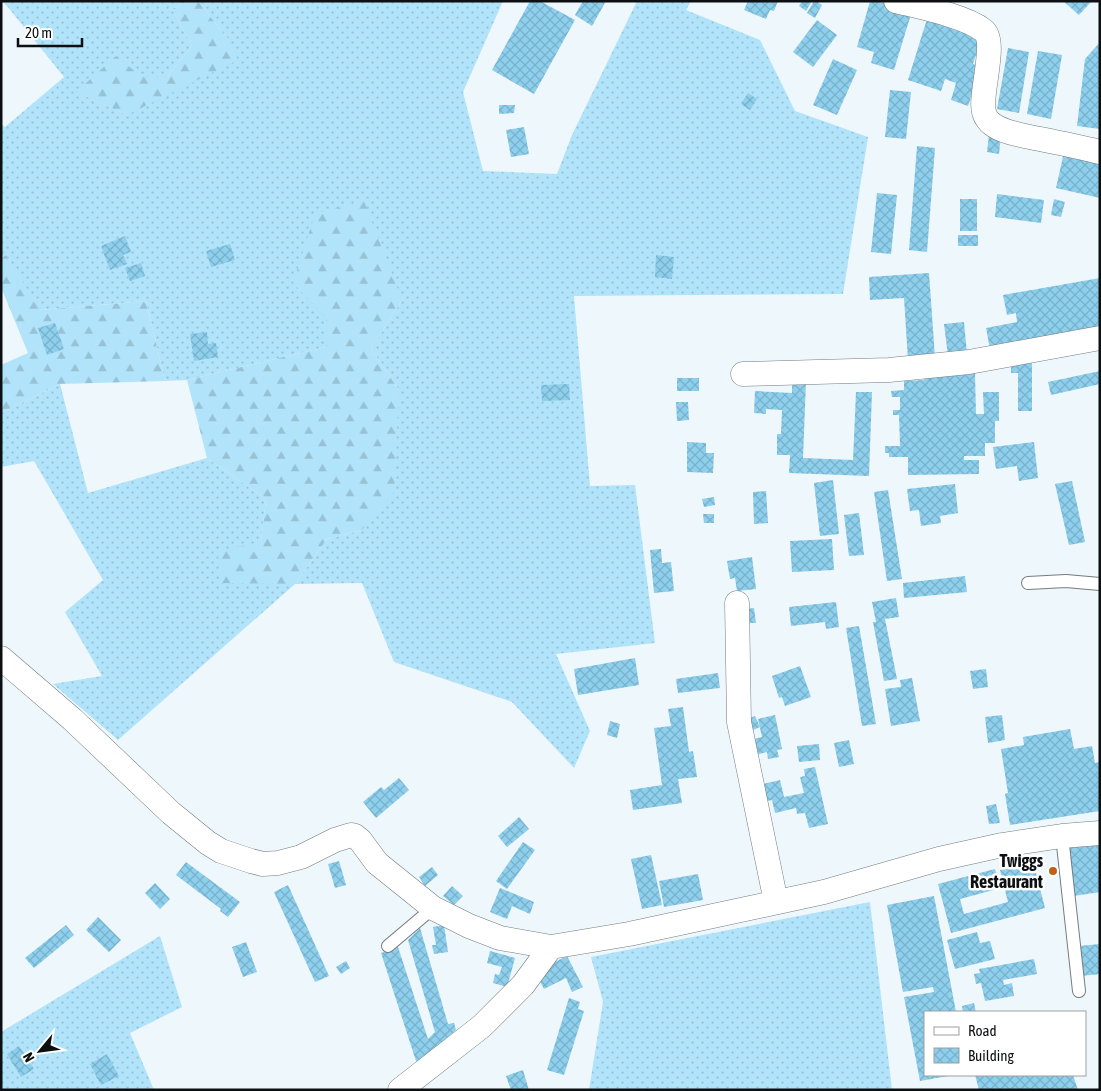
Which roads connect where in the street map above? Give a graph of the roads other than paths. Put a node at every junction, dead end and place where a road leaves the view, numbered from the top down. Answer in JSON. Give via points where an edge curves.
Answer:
{"nodes":[{"id":1,"x":896,"y":1,"type":"edge"},
{"id":2,"x":1100,"y":152,"type":"edge"},
{"id":3,"x":1100,"y":338,"type":"edge"},
{"id":4,"x":743,"y":374,"type":"dead end"},
{"id":5,"x":1028,"y":583,"type":"dead end"},
{"id":6,"x":1100,"y":584,"type":"edge"},
{"id":7,"x":737,"y":603,"type":"dead end"},
{"id":8,"x":1,"y":658,"type":"edge"},
{"id":9,"x":1100,"y":833,"type":"edge"},
{"id":10,"x":1062,"y":836,"type":"junction"},
{"id":11,"x":776,"y":902,"type":"junction"},
{"id":12,"x":433,"y":908,"type":"junction"},
{"id":13,"x":388,"y":946,"type":"dead end"},
{"id":14,"x":551,"y":948,"type":"junction"},
{"id":15,"x":1079,"y":991,"type":"dead end"},
{"id":16,"x":400,"y":1090,"type":"edge"}],
"edges":[{"from":1,"to":2,"type":"street","via":[[954,16],[987,33],[988,64],[983,111],[992,124],[1016,134]]},
{"from":3,"to":4,"type":"street","via":[[969,362],[889,370]]},
{"from":5,"to":6,"type":"lane","via":[[1066,581]]},
{"from":7,"to":11,"type":"street","via":[[739,722]]},
{"from":8,"to":12,"type":"street","via":[[72,718],[171,813],[221,851],[263,864],[278,863],[301,857],[335,840],[355,836],[377,863]]},
{"from":9,"to":10,"type":"street"},
{"from":10,"to":11,"type":"street","via":[[939,859],[824,892]]},
{"from":10,"to":15,"type":"lane"},
{"from":11,"to":14,"type":"street"},
{"from":12,"to":13,"type":"lane"},
{"from":12,"to":14,"type":"street","via":[[500,938]]},
{"from":14,"to":16,"type":"street","via":[[523,985],[482,1026]]}]}
